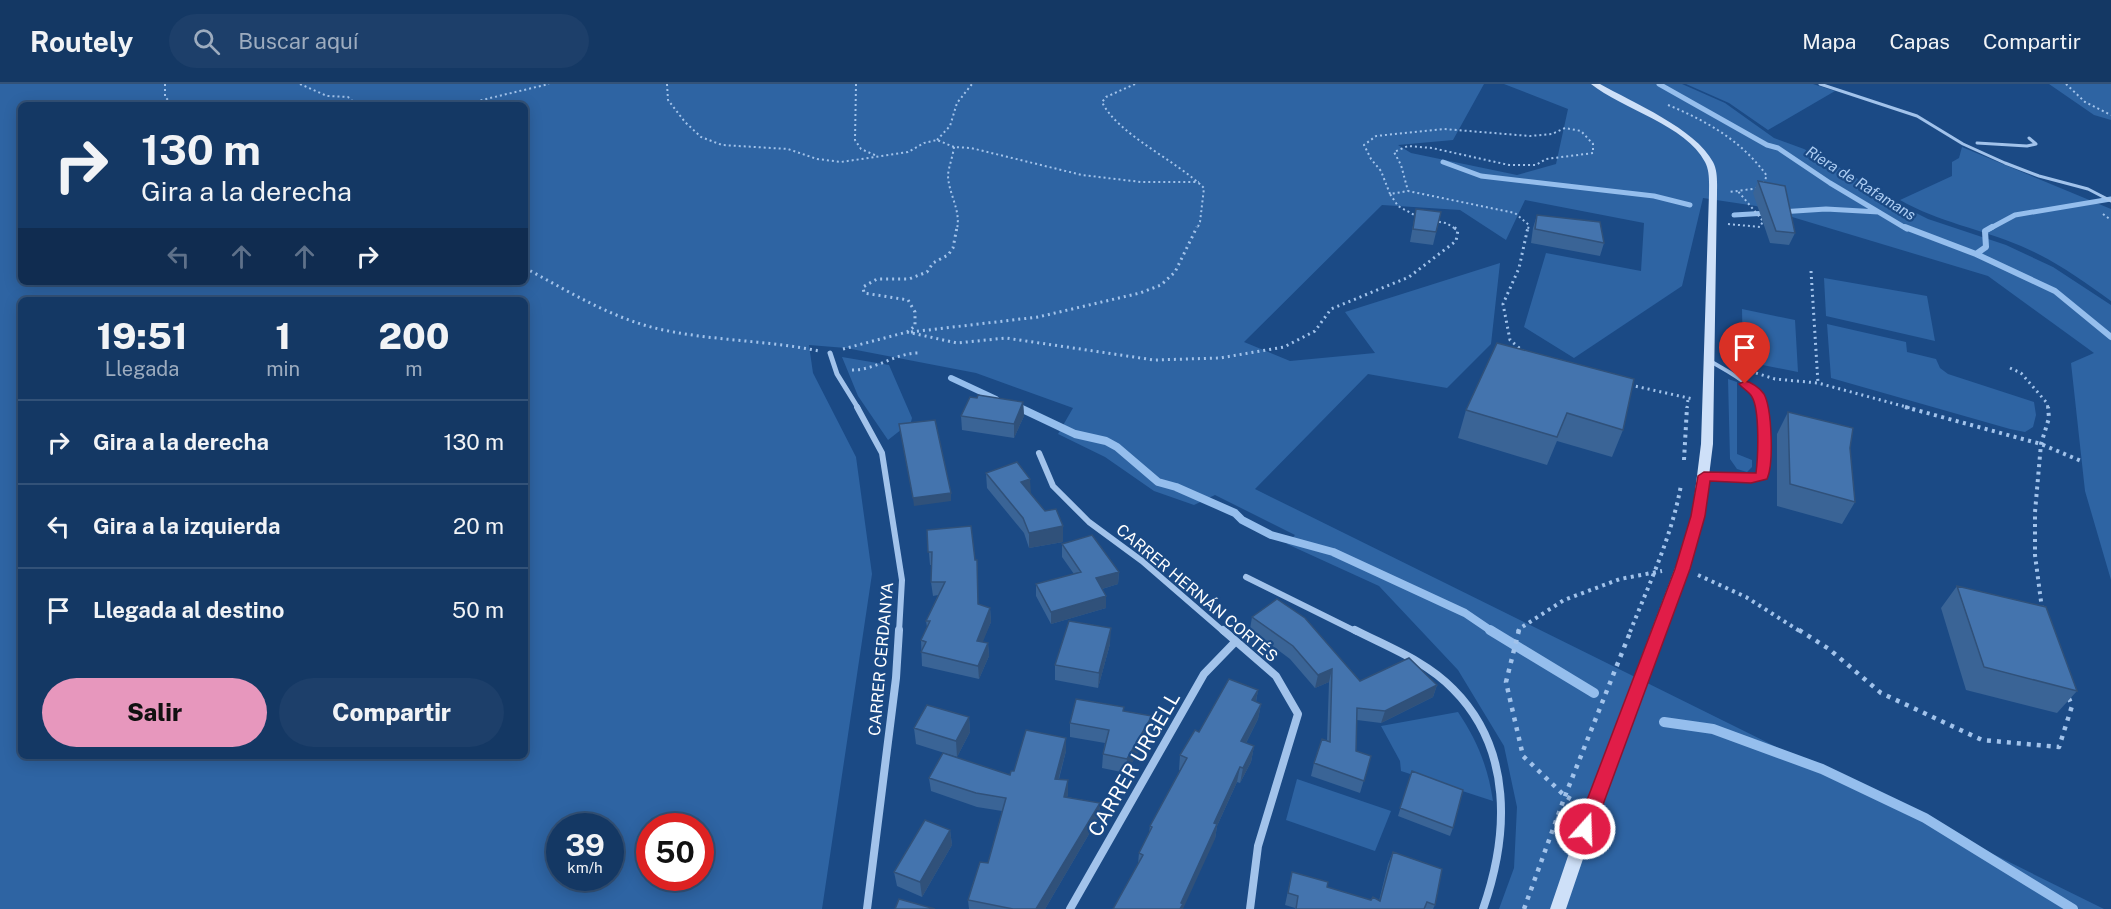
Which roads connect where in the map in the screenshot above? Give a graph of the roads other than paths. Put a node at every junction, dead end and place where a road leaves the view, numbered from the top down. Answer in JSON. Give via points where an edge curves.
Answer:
{"nodes":[{"id":1,"x":1594,"y":84,"type":"edge"},
{"id":2,"x":1820,"y":84,"type":"edge"},
{"id":3,"x":2029,"y":138,"type":"dead end"},
{"id":4,"x":1977,"y":143,"type":"dead end"},
{"id":5,"x":2111,"y":201,"type":"edge"},
{"id":6,"x":830,"y":353,"type":"road end"},
{"id":7,"x":1709,"y":360,"type":"junction"},
{"id":8,"x":1039,"y":453,"type":"dead end"},
{"id":9,"x":1704,"y":476,"type":"junction"},
{"id":10,"x":1246,"y":577,"type":"dead end"},
{"id":11,"x":1235,"y":642,"type":"junction"},
{"id":12,"x":867,"y":909,"type":"edge"},
{"id":13,"x":1070,"y":909,"type":"edge"},
{"id":14,"x":1250,"y":909,"type":"edge"},
{"id":15,"x":1483,"y":909,"type":"edge"},
{"id":16,"x":1558,"y":909,"type":"edge"}],
"edges":[{"from":1,"to":7,"type":"main road","via":[[1678,132],[1704,154],[1711,167]]},
{"from":2,"to":5,"type":"lane","via":[[1917,116],[1963,144],[2005,163]]},
{"from":3,"to":4,"type":"lane","via":[[2036,144]]},
{"from":6,"to":12,"type":"street","name":"CARRER CERDANYA","via":[[837,374],[882,453],[902,580],[896,678]]},
{"from":7,"to":9,"type":"main road"},
{"from":7,"to":9,"type":"lane","via":[[1758,394],[1764,457],[1762,476]]},
{"from":8,"to":11,"type":"street","name":"CARRER HERNÁN CORTÉS","via":[[1053,486],[1089,522],[1142,561]]},
{"from":9,"to":16,"type":"main road","via":[[1683,569]]},
{"from":10,"to":15,"type":"street","via":[[1428,668],[1460,696],[1491,749],[1502,798],[1504,828],[1492,888]]},
{"from":11,"to":13,"type":"street","name":"CARRER URGELL","via":[[1204,674]]},
{"from":11,"to":14,"type":"street","name":"CARRER HERNÁN CORTÉS","via":[[1276,676],[1298,714],[1258,846]]}]}
